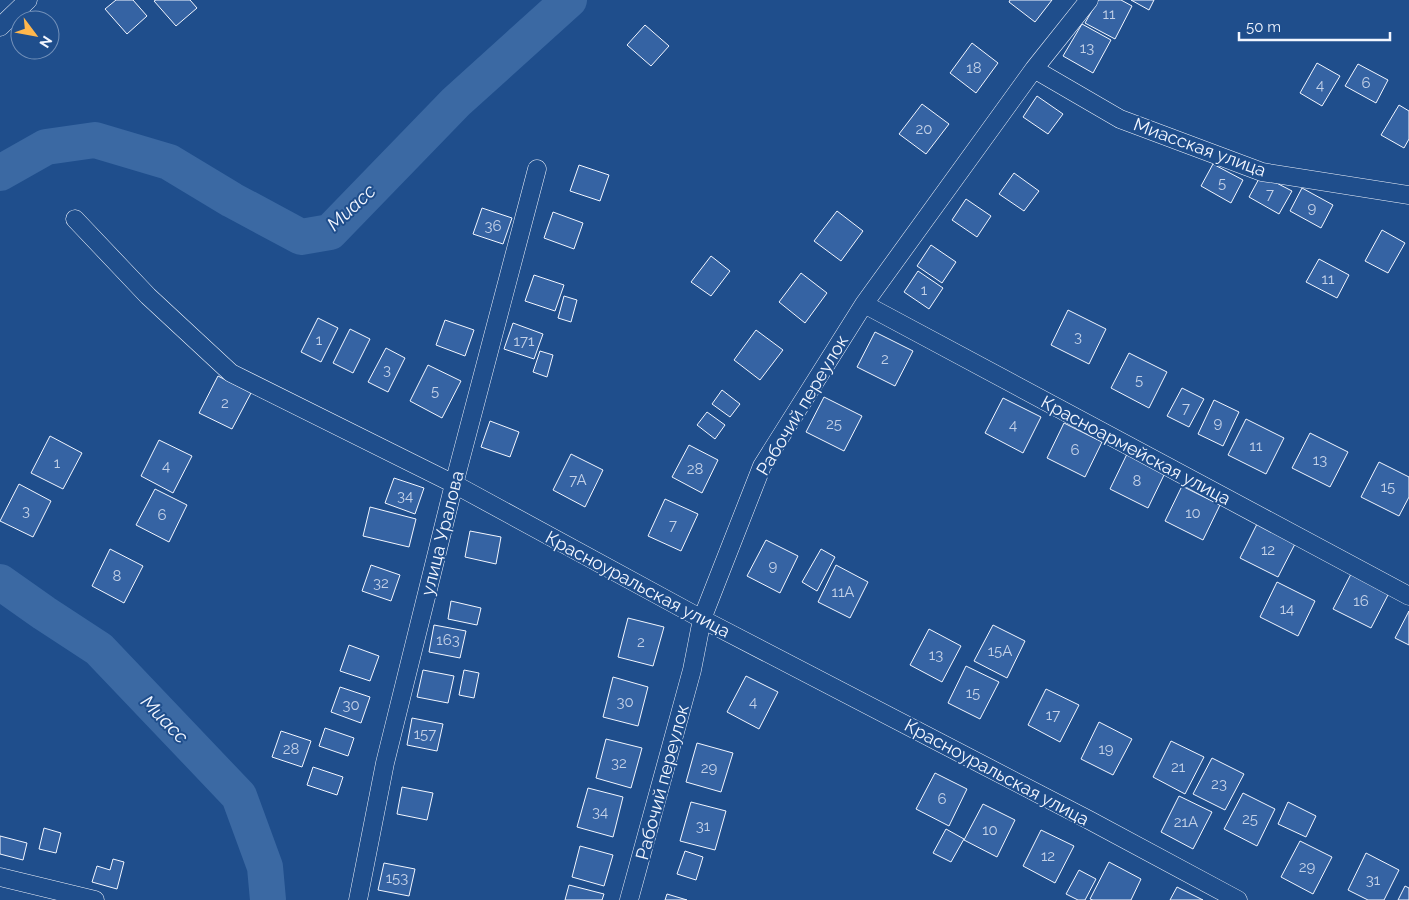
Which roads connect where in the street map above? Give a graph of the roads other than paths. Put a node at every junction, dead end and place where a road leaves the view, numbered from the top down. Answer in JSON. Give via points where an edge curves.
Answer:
{"nodes":[{"id":1,"x":28,"y":0,"type":"edge"},
{"id":2,"x":1089,"y":0,"type":"edge"},
{"id":3,"x":0,"y":26,"type":"edge"},
{"id":4,"x":1034,"y":69,"type":"junction"},
{"id":5,"x":537,"y":169,"type":"dead end"},
{"id":6,"x":1409,"y":195,"type":"edge"},
{"id":7,"x":75,"y":219,"type":"dead end"},
{"id":8,"x":864,"y":304,"type":"junction"},
{"id":9,"x":454,"y":484,"type":"junction"},
{"id":10,"x":1409,"y":596,"type":"edge"},
{"id":11,"x":702,"y":619,"type":"junction"},
{"id":12,"x":0,"y":877,"type":"edge"},
{"id":13,"x":95,"y":900,"type":"edge"},
{"id":14,"x":358,"y":900,"type":"edge"},
{"id":15,"x":629,"y":900,"type":"edge"},
{"id":16,"x":1238,"y":900,"type":"edge"}],
"edges":[{"from":1,"to":3,"type":"street"},
{"from":2,"to":4,"type":"street","name":"Рабочий переулок"},
{"from":4,"to":6,"type":"street","name":"Миасская улица","via":[[1120,118],[1262,172]]},
{"from":4,"to":8,"type":"street","name":"Рабочий переулок"},
{"from":5,"to":9,"type":"street","name":"улица Уралова"},
{"from":7,"to":9,"type":"street","name":"Красноуральская улица","via":[[148,296],[231,373]]},
{"from":8,"to":10,"type":"street","name":"Красноармейская улица"},
{"from":8,"to":11,"type":"street","name":"Рабочий переулок","via":[[762,466]]},
{"from":9,"to":11,"type":"street","name":"Красноуральская улица"},
{"from":9,"to":14,"type":"street","name":"улица Уралова","via":[[385,763]]},
{"from":11,"to":15,"type":"street","name":"Рабочий переулок","via":[[692,670]]},
{"from":11,"to":16,"type":"street","name":"Красноуральская улица"},
{"from":12,"to":13,"type":"street"}]}
